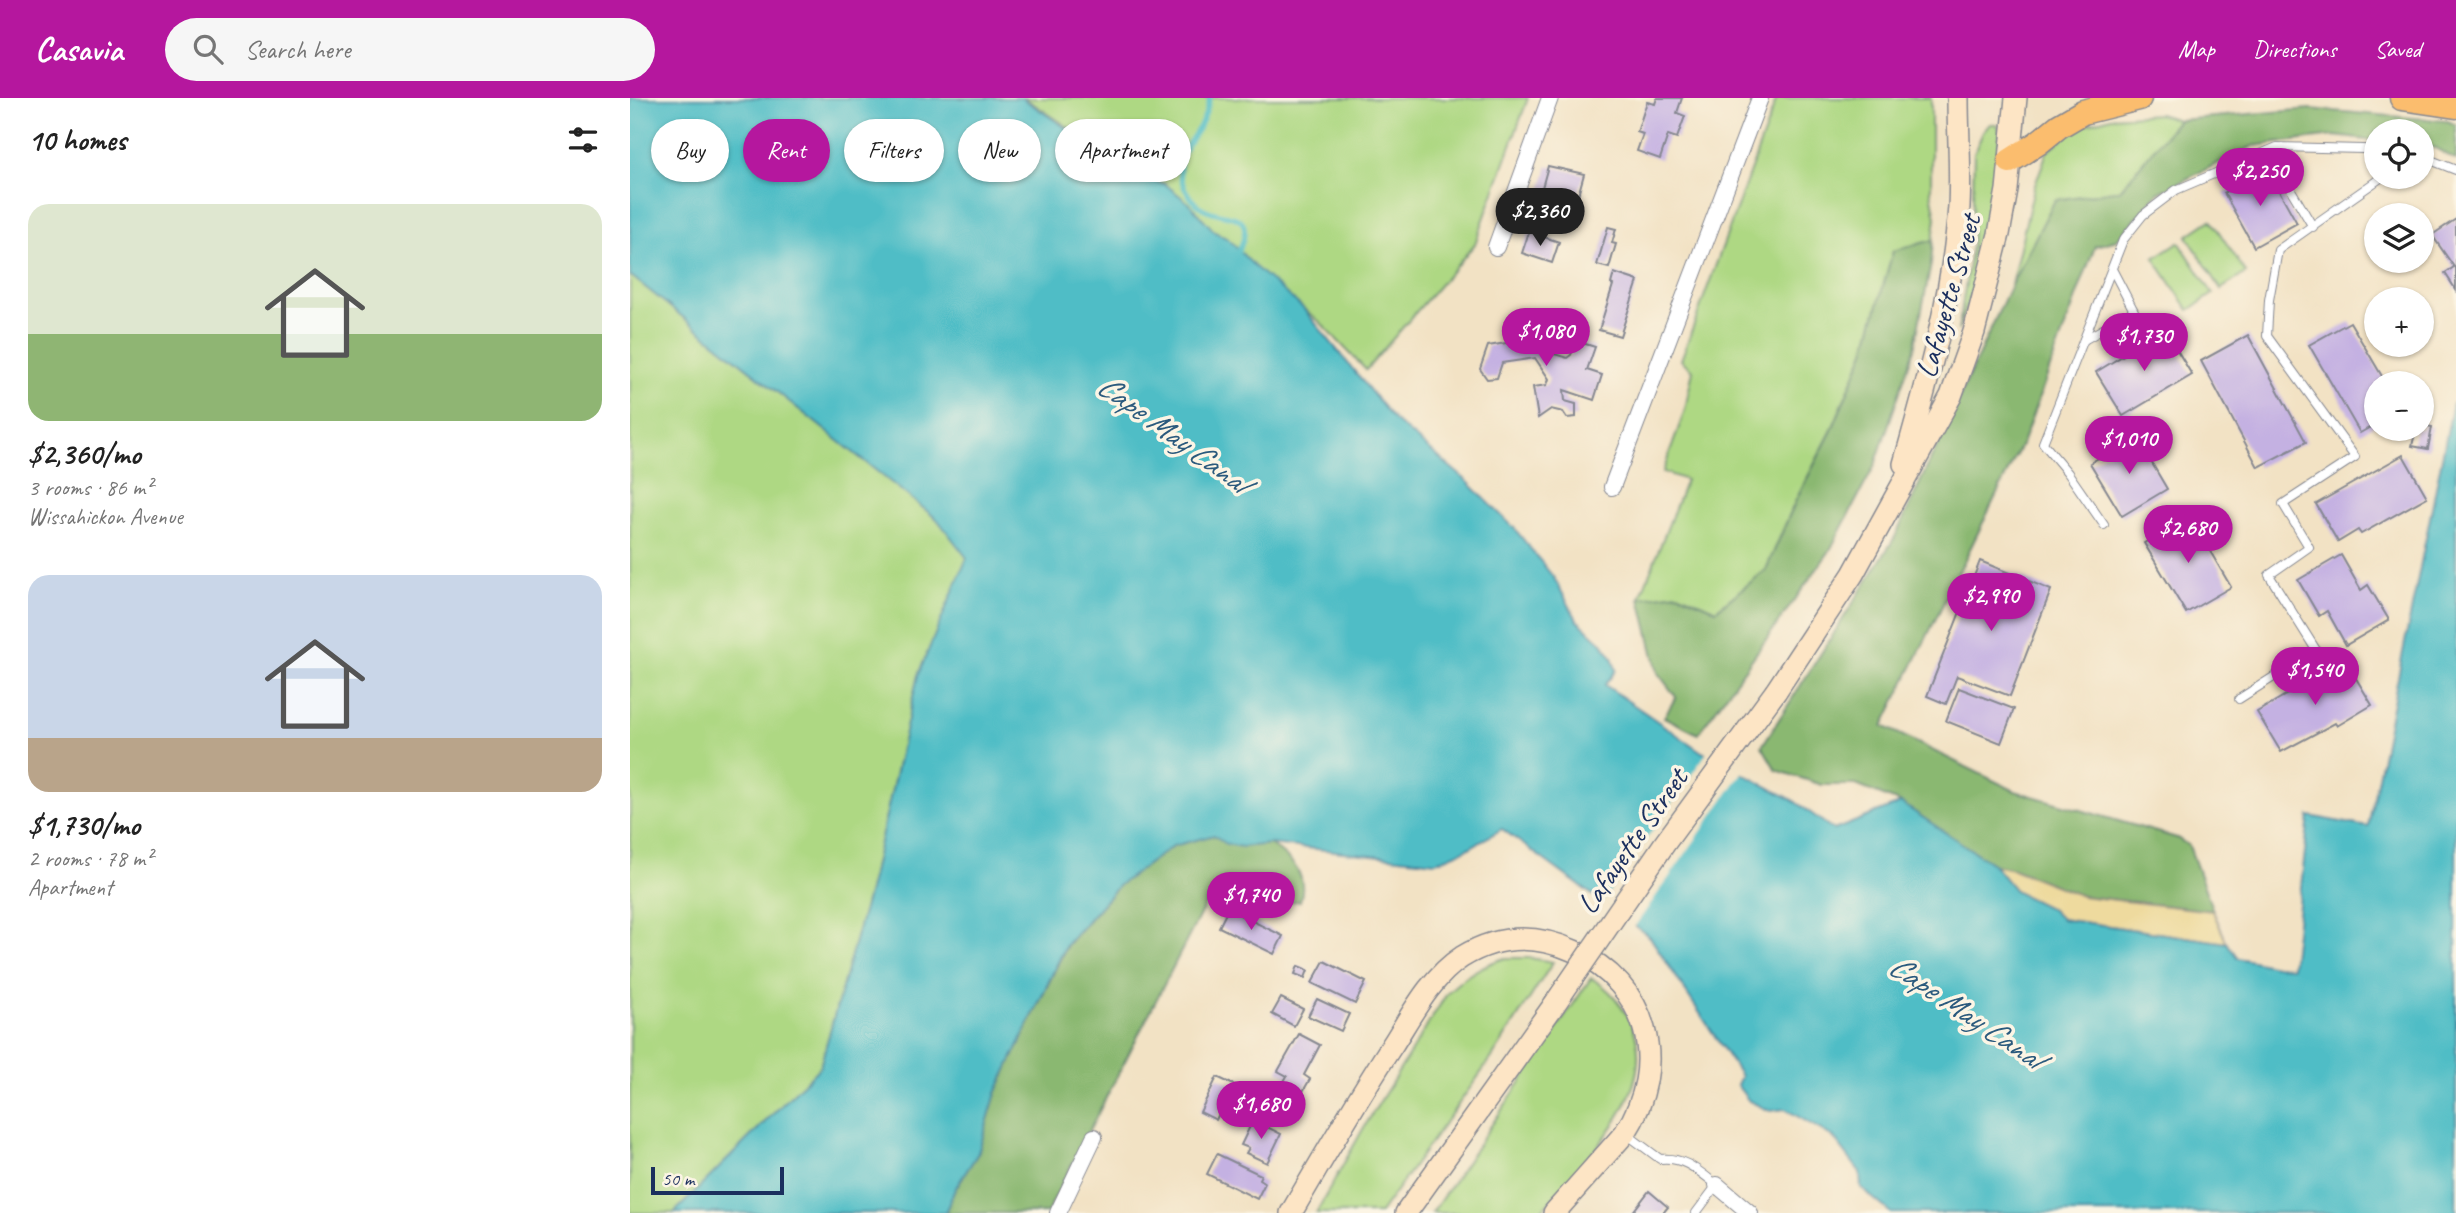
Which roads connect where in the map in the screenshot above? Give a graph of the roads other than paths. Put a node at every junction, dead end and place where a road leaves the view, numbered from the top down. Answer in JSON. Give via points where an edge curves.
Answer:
{"nodes":[{"id":1,"x":1550,"y":98,"type":"edge"},
{"id":2,"x":1760,"y":98,"type":"edge"},
{"id":3,"x":1958,"y":98,"type":"edge"},
{"id":4,"x":2016,"y":98,"type":"edge"},
{"id":5,"x":2139,"y":98,"type":"edge"},
{"id":6,"x":2402,"y":98,"type":"edge"},
{"id":7,"x":2456,"y":106,"type":"edge"},
{"id":8,"x":2364,"y":149,"type":"edge"},
{"id":9,"x":2268,"y":150,"type":"junction"},
{"id":10,"x":2010,"y":160,"type":"junction"},
{"id":11,"x":2434,"y":161,"type":"edge"},
{"id":12,"x":2456,"y":170,"type":"edge"},
{"id":13,"x":2365,"y":189,"type":"edge"},
{"id":14,"x":2313,"y":227,"type":"junction"},
{"id":15,"x":1496,"y":247,"type":"dead end"},
{"id":16,"x":2112,"y":269,"type":"junction"},
{"id":17,"x":2084,"y":340,"type":"junction"},
{"id":18,"x":1612,"y":487,"type":"dead end"},
{"id":19,"x":1896,"y":496,"type":"junction"},
{"id":20,"x":2104,"y":525,"type":"dead end"},
{"id":21,"x":2239,"y":699,"type":"dead end"},
{"id":22,"x":1625,"y":1133,"type":"junction"},
{"id":23,"x":1094,"y":1137,"type":"dead end"},
{"id":24,"x":1717,"y":1185,"type":"junction"},
{"id":25,"x":1058,"y":1213,"type":"edge"},
{"id":26,"x":1291,"y":1213,"type":"edge"},
{"id":27,"x":1406,"y":1213,"type":"edge"},
{"id":28,"x":1554,"y":1213,"type":"edge"},
{"id":29,"x":1696,"y":1213,"type":"edge"},
{"id":30,"x":1750,"y":1213,"type":"edge"}],
"edges":[{"from":1,"to":15,"type":"street"},
{"from":2,"to":18,"type":"street"},
{"from":3,"to":19,"type":"main road","name":"Lafayette Street","via":[[1959,205],[1948,287]]},
{"from":4,"to":10,"type":"main road","name":"Lafayette Street"},
{"from":5,"to":10,"type":"main road","via":[[2083,112]]},
{"from":6,"to":7,"type":"main road"},
{"from":8,"to":9,"type":"lane"},
{"from":9,"to":14,"type":"lane"},
{"from":9,"to":16,"type":"lane","via":[[2176,190],[2143,215],[2123,240]]},
{"from":10,"to":19,"type":"main road","name":"Lafayette Street","via":[[2000,234],[1974,332],[1947,404]]},
{"from":11,"to":12,"type":"lane"},
{"from":13,"to":14,"type":"lane"},
{"from":14,"to":21,"type":"lane","via":[[2278,250],[2267,336],[2355,457],[2283,504],[2309,547],[2269,575],[2316,650]]},
{"from":16,"to":17,"type":"lane"},
{"from":16,"to":17,"type":"lane","via":[[2134,311]]},
{"from":17,"to":20,"type":"lane","via":[[2043,443]]},
{"from":19,"to":27,"type":"main road","name":"Lafayette Street","bridge":true,"via":[[1853,574],[1776,691]]},
{"from":22,"to":24,"type":"lane","via":[[1660,1159],[1675,1157]]},
{"from":22,"to":26,"type":"main road","via":[[1643,1097],[1648,1052],[1640,1019],[1624,989],[1607,971],[1570,949],[1545,940],[1502,941],[1460,959],[1425,995]]},
{"from":22,"to":28,"type":"main road"},
{"from":23,"to":25,"type":"street"},
{"from":24,"to":29,"type":"lane"},
{"from":24,"to":30,"type":"street"}]}
